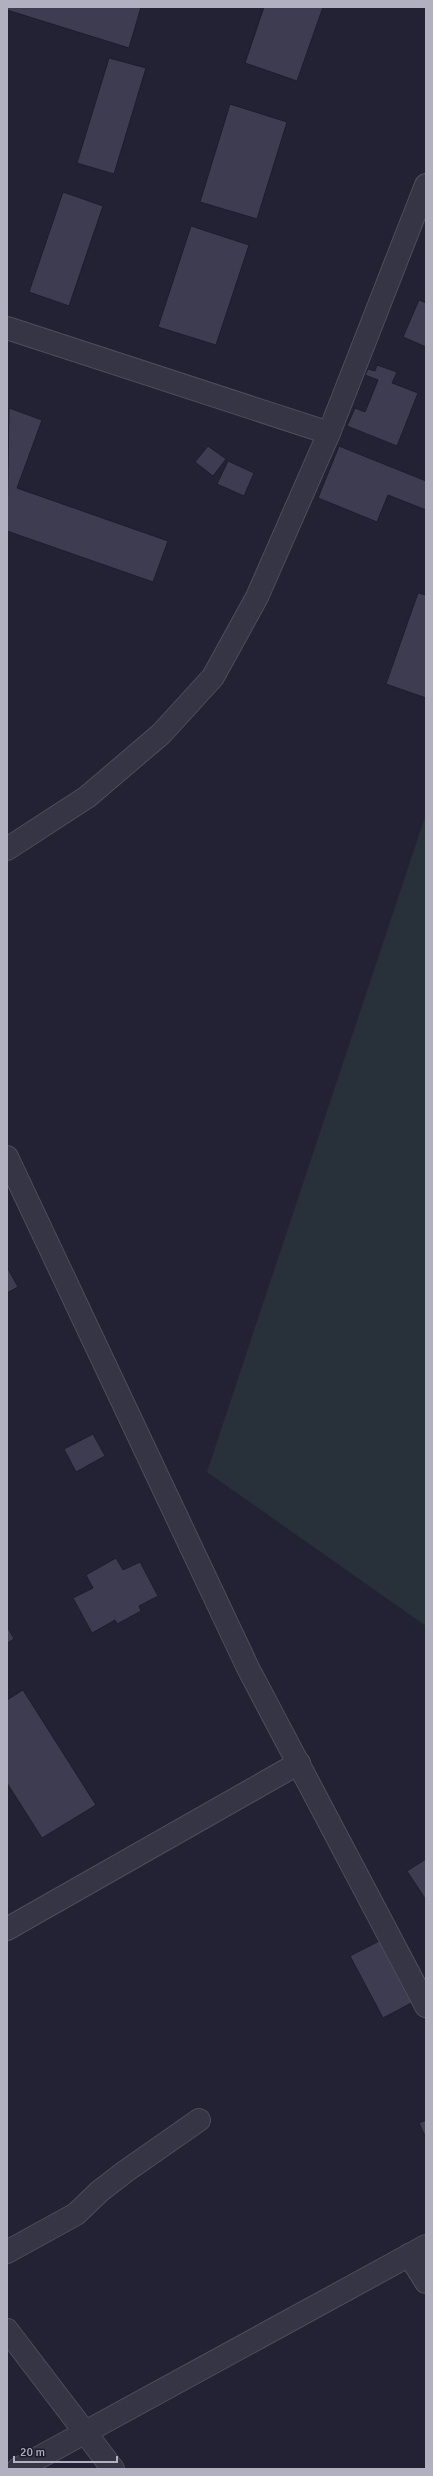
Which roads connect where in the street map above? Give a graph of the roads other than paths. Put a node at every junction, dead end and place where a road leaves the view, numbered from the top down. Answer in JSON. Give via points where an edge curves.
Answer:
{"nodes":[{"id":1,"x":426,"y":185,"type":"edge"},
{"id":2,"x":7,"y":328,"type":"edge"},
{"id":3,"x":329,"y":433,"type":"junction"},
{"id":4,"x":7,"y":850,"type":"edge"},
{"id":5,"x":7,"y":1157,"type":"edge"},
{"id":6,"x":299,"y":1763,"type":"junction"},
{"id":7,"x":7,"y":1929,"type":"edge"},
{"id":8,"x":426,"y":2006,"type":"edge"},
{"id":9,"x":199,"y":2120,"type":"dead end"},
{"id":10,"x":418,"y":2250,"type":"edge"},
{"id":11,"x":7,"y":2252,"type":"edge"},
{"id":12,"x":426,"y":2282,"type":"edge"},
{"id":13,"x":7,"y":2330,"type":"edge"},
{"id":14,"x":85,"y":2432,"type":"junction"},
{"id":15,"x":18,"y":2469,"type":"edge"},
{"id":16,"x":113,"y":2469,"type":"edge"}],
"edges":[{"from":1,"to":3,"type":"street"},
{"from":2,"to":3,"type":"street"},
{"from":3,"to":4,"type":"street","via":[[257,597],[213,676],[161,734],[87,797]]},
{"from":5,"to":6,"type":"street","via":[[248,1668]]},
{"from":6,"to":7,"type":"street"},
{"from":6,"to":8,"type":"street"},
{"from":9,"to":11,"type":"street","via":[[100,2191],[76,2214]]},
{"from":10,"to":12,"type":"street"},
{"from":10,"to":14,"type":"street"},
{"from":13,"to":14,"type":"street"},
{"from":14,"to":15,"type":"street"},
{"from":14,"to":16,"type":"street"}]}
